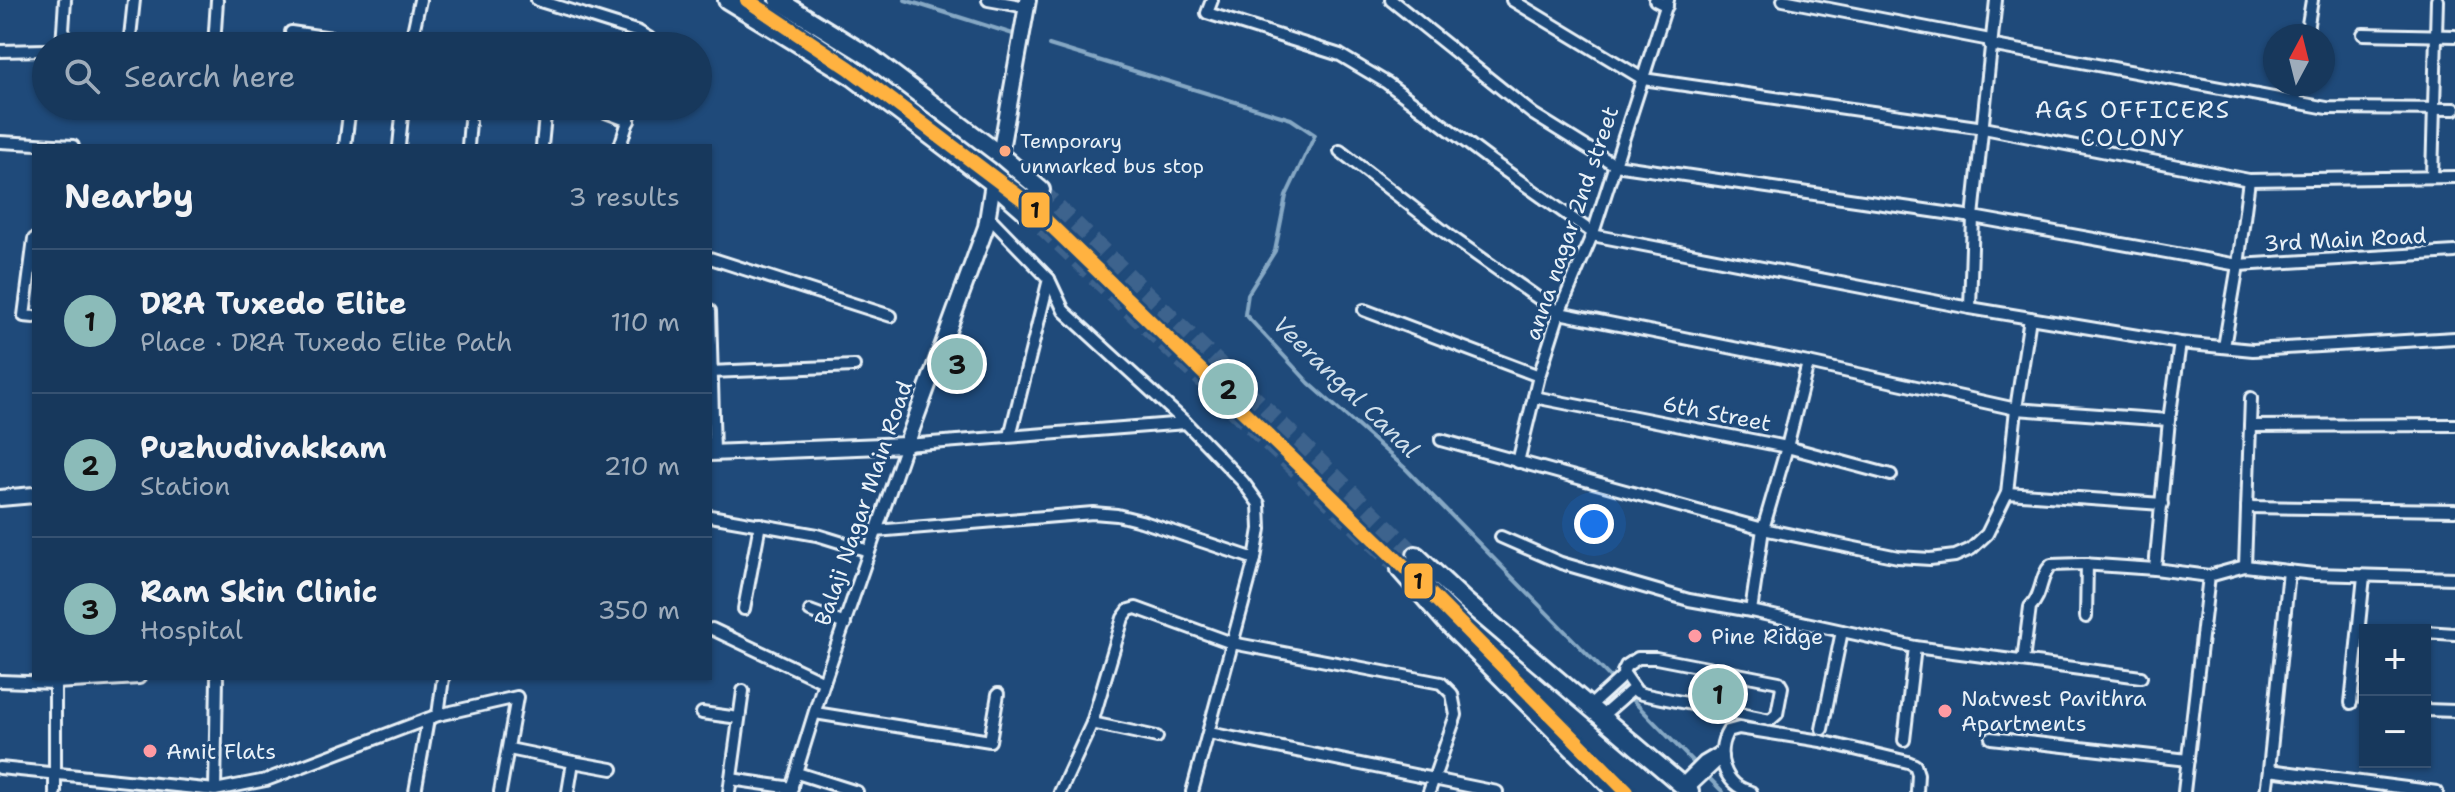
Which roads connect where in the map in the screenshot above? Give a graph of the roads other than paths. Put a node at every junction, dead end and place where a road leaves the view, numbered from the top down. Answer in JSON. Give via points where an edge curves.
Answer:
{"nodes":[{"id":1,"x":65,"y":0,"type":"edge"},
{"id":2,"x":134,"y":0,"type":"edge"},
{"id":3,"x":217,"y":0,"type":"edge"},
{"id":4,"x":420,"y":0,"type":"edge"},
{"id":5,"x":537,"y":0,"type":"edge"},
{"id":6,"x":727,"y":0,"type":"edge"},
{"id":7,"x":778,"y":0,"type":"edge"},
{"id":8,"x":988,"y":0,"type":"edge"},
{"id":9,"x":1212,"y":0,"type":"edge"},
{"id":10,"x":1391,"y":0,"type":"edge"},
{"id":11,"x":1512,"y":0,"type":"edge"},
{"id":12,"x":1655,"y":0,"type":"edge"},
{"id":13,"x":1783,"y":0,"type":"edge"},
{"id":14,"x":1996,"y":0,"type":"edge"},
{"id":15,"x":2312,"y":0,"type":"edge"},
{"id":16,"x":2437,"y":0,"type":"edge"},
{"id":17,"x":1668,"y":3,"type":"edge"},
{"id":18,"x":1026,"y":8,"type":"edge"},
{"id":19,"x":2308,"y":24,"type":"edge"},
{"id":20,"x":63,"y":32,"type":"edge"},
{"id":21,"x":131,"y":32,"type":"edge"},
{"id":22,"x":215,"y":32,"type":"edge"},
{"id":23,"x":414,"y":32,"type":"edge"},
{"id":24,"x":639,"y":32,"type":"edge"},
{"id":25,"x":2363,"y":34,"type":"dead end"},
{"id":26,"x":2436,"y":35,"type":"junction"},
{"id":27,"x":2455,"y":36,"type":"edge"},
{"id":28,"x":1990,"y":43,"type":"junction"},
{"id":29,"x":32,"y":50,"type":"edge"},
{"id":30,"x":0,"y":51,"type":"edge"},
{"id":31,"x":870,"y":57,"type":"junction"},
{"id":32,"x":853,"y":77,"type":"junction"},
{"id":33,"x":1643,"y":79,"type":"junction"},
{"id":34,"x":2296,"y":96,"type":"edge"},
{"id":35,"x":2295,"y":102,"type":"junction"},
{"id":36,"x":2435,"y":109,"type":"junction"},
{"id":37,"x":2455,"y":109,"type":"edge"},
{"id":38,"x":348,"y":120,"type":"edge"},
{"id":39,"x":402,"y":120,"type":"edge"},
{"id":40,"x":545,"y":120,"type":"edge"},
{"id":41,"x":470,"y":121,"type":"dead end"},
{"id":42,"x":629,"y":121,"type":"edge"},
{"id":43,"x":1984,"y":128,"type":"junction"},
{"id":44,"x":0,"y":142,"type":"edge"},
{"id":45,"x":36,"y":144,"type":"edge"},
{"id":46,"x":345,"y":144,"type":"edge"},
{"id":47,"x":399,"y":144,"type":"edge"},
{"id":48,"x":468,"y":144,"type":"edge"},
{"id":49,"x":542,"y":144,"type":"edge"},
{"id":50,"x":621,"y":144,"type":"edge"},
{"id":51,"x":1340,"y":151,"type":"dead end"},
{"id":52,"x":1000,"y":155,"type":"junction"},
{"id":53,"x":1615,"y":165,"type":"junction"},
{"id":54,"x":2432,"y":177,"type":"junction"},
{"id":55,"x":2455,"y":177,"type":"edge"},
{"id":56,"x":2249,"y":180,"type":"junction"},
{"id":57,"x":993,"y":183,"type":"junction"},
{"id":58,"x":1041,"y":190,"type":"tunnel mouth"},
{"id":59,"x":1025,"y":211,"type":"tunnel mouth"},
{"id":60,"x":989,"y":217,"type":"junction"},
{"id":61,"x":1973,"y":217,"type":"junction"},
{"id":62,"x":1593,"y":234,"type":"junction"},
{"id":63,"x":2455,"y":252,"type":"edge"},
{"id":64,"x":32,"y":254,"type":"edge"},
{"id":65,"x":712,"y":259,"type":"edge"},
{"id":66,"x":2238,"y":265,"type":"junction"},
{"id":67,"x":1049,"y":279,"type":"junction"},
{"id":68,"x":1970,"y":308,"type":"junction"},
{"id":69,"x":1364,"y":310,"type":"dead end"},
{"id":70,"x":1559,"y":313,"type":"junction"},
{"id":71,"x":891,"y":316,"type":"dead end"},
{"id":72,"x":32,"y":317,"type":"edge"},
{"id":73,"x":2030,"y":318,"type":"junction"},
{"id":74,"x":2455,"y":338,"type":"edge"},
{"id":75,"x":2180,"y":343,"type":"junction"},
{"id":76,"x":2224,"y":347,"type":"junction"},
{"id":77,"x":1808,"y":363,"type":"junction"},
{"id":78,"x":854,"y":366,"type":"dead end"},
{"id":79,"x":712,"y":372,"type":"edge"},
{"id":80,"x":1539,"y":376,"type":"junction"},
{"id":81,"x":1534,"y":397,"type":"junction"},
{"id":82,"x":2251,"y":398,"type":"dead end"},
{"id":83,"x":2016,"y":409,"type":"junction"},
{"id":84,"x":2169,"y":420,"type":"junction"},
{"id":85,"x":1186,"y":423,"type":"junction"},
{"id":86,"x":2455,"y":425,"type":"edge"},
{"id":87,"x":2250,"y":426,"type":"junction"},
{"id":88,"x":1010,"y":436,"type":"junction"},
{"id":89,"x":1441,"y":440,"type":"dead end"},
{"id":90,"x":906,"y":445,"type":"junction"},
{"id":91,"x":1787,"y":447,"type":"junction"},
{"id":92,"x":712,"y":452,"type":"edge"},
{"id":93,"x":1518,"y":462,"type":"junction"},
{"id":94,"x":1891,"y":475,"type":"dead end"},
{"id":95,"x":2007,"y":493,"type":"junction"},
{"id":96,"x":32,"y":495,"type":"edge"},
{"id":97,"x":0,"y":498,"type":"edge"},
{"id":98,"x":2162,"y":504,"type":"junction"},
{"id":99,"x":2247,"y":507,"type":"junction"},
{"id":100,"x":2455,"y":510,"type":"edge"},
{"id":101,"x":712,"y":516,"type":"edge"},
{"id":102,"x":760,"y":524,"type":"junction"},
{"id":103,"x":1763,"y":529,"type":"junction"},
{"id":104,"x":875,"y":531,"type":"junction"},
{"id":105,"x":1501,"y":537,"type":"dead end"},
{"id":106,"x":869,"y":551,"type":"junction"},
{"id":107,"x":1416,"y":555,"type":"tunnel mouth"},
{"id":108,"x":1255,"y":559,"type":"junction"},
{"id":109,"x":2087,"y":564,"type":"junction"},
{"id":110,"x":2245,"y":566,"type":"junction"},
{"id":111,"x":2155,"y":569,"type":"junction"},
{"id":112,"x":1400,"y":570,"type":"tunnel mouth"},
{"id":113,"x":2289,"y":571,"type":"junction"},
{"id":114,"x":2209,"y":576,"type":"junction"},
{"id":115,"x":2364,"y":576,"type":"junction"},
{"id":116,"x":2455,"y":578,"type":"edge"},
{"id":117,"x":1465,"y":601,"type":"junction"},
{"id":118,"x":744,"y":609,"type":"dead end"},
{"id":119,"x":810,"y":611,"type":"dead end"},
{"id":120,"x":1751,"y":611,"type":"junction"},
{"id":121,"x":2086,"y":617,"type":"dead end"},
{"id":122,"x":1446,"y":622,"type":"junction"},
{"id":123,"x":845,"y":624,"type":"junction"},
{"id":124,"x":712,"y":629,"type":"edge"},
{"id":125,"x":1842,"y":631,"type":"junction"},
{"id":126,"x":2431,"y":632,"type":"edge"},
{"id":127,"x":2455,"y":634,"type":"edge"},
{"id":128,"x":1232,"y":643,"type":"junction"},
{"id":129,"x":1915,"y":647,"type":"junction"},
{"id":130,"x":2023,"y":661,"type":"junction"},
{"id":131,"x":2141,"y":677,"type":"dead end"},
{"id":132,"x":105,"y":680,"type":"edge"},
{"id":133,"x":217,"y":680,"type":"edge"},
{"id":134,"x":442,"y":680,"type":"edge"},
{"id":135,"x":0,"y":681,"type":"edge"},
{"id":136,"x":1617,"y":681,"type":"junction"},
{"id":137,"x":824,"y":682,"type":"junction"},
{"id":138,"x":55,"y":683,"type":"junction"},
{"id":139,"x":743,"y":691,"type":"dead end"},
{"id":140,"x":1628,"y":693,"type":"junction"},
{"id":141,"x":998,"y":694,"type":"dead end"},
{"id":142,"x":2351,"y":703,"type":"dead end"},
{"id":143,"x":2431,"y":710,"type":"edge"},
{"id":144,"x":1596,"y":711,"type":"junction"},
{"id":145,"x":2455,"y":711,"type":"edge"},
{"id":146,"x":702,"y":713,"type":"dead end"},
{"id":147,"x":815,"y":713,"type":"junction"},
{"id":148,"x":433,"y":717,"type":"junction"},
{"id":149,"x":739,"y":718,"type":"junction"},
{"id":150,"x":1092,"y":723,"type":"junction"},
{"id":151,"x":1822,"y":729,"type":"dead end"},
{"id":152,"x":1209,"y":733,"type":"junction"},
{"id":153,"x":1157,"y":737,"type":"dead end"},
{"id":154,"x":1991,"y":738,"type":"dead end"},
{"id":155,"x":1904,"y":740,"type":"dead end"},
{"id":156,"x":509,"y":749,"type":"junction"},
{"id":157,"x":1721,"y":755,"type":"junction"},
{"id":158,"x":2188,"y":760,"type":"junction"},
{"id":159,"x":573,"y":762,"type":"junction"},
{"id":160,"x":0,"y":768,"type":"edge"},
{"id":161,"x":612,"y":769,"type":"dead end"},
{"id":162,"x":2269,"y":770,"type":"junction"},
{"id":163,"x":55,"y":772,"type":"junction"},
{"id":164,"x":797,"y":773,"type":"junction"},
{"id":165,"x":731,"y":779,"type":"junction"},
{"id":166,"x":1434,"y":779,"type":"junction"},
{"id":167,"x":1690,"y":784,"type":"edge"},
{"id":168,"x":247,"y":788,"type":"edge"},
{"id":169,"x":215,"y":790,"type":"edge"},
{"id":170,"x":791,"y":790,"type":"edge"},
{"id":171,"x":55,"y":792,"type":"edge"},
{"id":172,"x":415,"y":792,"type":"edge"},
{"id":173,"x":500,"y":792,"type":"edge"},
{"id":174,"x":568,"y":792,"type":"edge"},
{"id":175,"x":729,"y":792,"type":"edge"},
{"id":176,"x":857,"y":792,"type":"edge"},
{"id":177,"x":1060,"y":792,"type":"edge"},
{"id":178,"x":1192,"y":792,"type":"edge"},
{"id":179,"x":1429,"y":792,"type":"edge"},
{"id":180,"x":1494,"y":792,"type":"edge"},
{"id":181,"x":1616,"y":792,"type":"edge"},
{"id":182,"x":1751,"y":792,"type":"edge"},
{"id":183,"x":1917,"y":792,"type":"edge"},
{"id":184,"x":2184,"y":792,"type":"edge"},
{"id":185,"x":2266,"y":792,"type":"edge"},
{"id":186,"x":2437,"y":792,"type":"edge"}],
"edges":[{"from":1,"to":20,"type":"street"},
{"from":2,"to":21,"type":"street"},
{"from":3,"to":22,"type":"street"},
{"from":4,"to":23,"type":"street"},
{"from":5,"to":24,"type":"street"},
{"from":6,"to":32,"type":"main road"},
{"from":7,"to":31,"type":"main road"},
{"from":8,"to":18,"type":"street"},
{"from":9,"to":62,"type":"street","via":[[1207,13],[1340,55],[1387,83]]},
{"from":10,"to":53,"type":"street","via":[[1533,114]]},
{"from":11,"to":33,"type":"street"},
{"from":12,"to":17,"type":"street"},
{"from":13,"to":28,"type":"street"},
{"from":14,"to":28,"type":"street"},
{"from":15,"to":19,"type":"street"},
{"from":16,"to":26,"type":"street"},
{"from":17,"to":33,"type":"street","name":"anna nagar 2nd street"},
{"from":18,"to":52,"type":"street"},
{"from":25,"to":26,"type":"street"},
{"from":26,"to":27,"type":"street"},
{"from":26,"to":36,"type":"street"},
{"from":28,"to":35,"type":"street"},
{"from":28,"to":43,"type":"street"},
{"from":29,"to":30,"type":"street"},
{"from":31,"to":32,"type":"main road"},
{"from":31,"to":52,"type":"main road"},
{"from":32,"to":57,"type":"main road"},
{"from":33,"to":43,"type":"street"},
{"from":33,"to":53,"type":"street","name":"anna nagar 2nd street"},
{"from":34,"to":35,"type":"street"},
{"from":35,"to":36,"type":"street","via":[[2327,108]]},
{"from":36,"to":37,"type":"street"},
{"from":36,"to":54,"type":"street"},
{"from":38,"to":46,"type":"street"},
{"from":39,"to":47,"type":"street"},
{"from":40,"to":49,"type":"street"},
{"from":41,"to":48,"type":"street"},
{"from":42,"to":50,"type":"street"},
{"from":43,"to":56,"type":"street"},
{"from":43,"to":61,"type":"street"},
{"from":44,"to":45,"type":"street"},
{"from":51,"to":70,"type":"street"},
{"from":52,"to":58,"type":"main road"},
{"from":53,"to":61,"type":"street","name":"3rd Main Road"},
{"from":53,"to":62,"type":"street","name":"anna nagar 2nd street"},
{"from":54,"to":55,"type":"street"},
{"from":54,"to":56,"type":"street"},
{"from":56,"to":66,"type":"street"},
{"from":57,"to":59,"type":"main road"},
{"from":57,"to":60,"type":"street","name":"Balaji Nagar Main Road"},
{"from":60,"to":67,"type":"street"},
{"from":60,"to":90,"type":"street","name":"Balaji Nagar Main Road"},
{"from":61,"to":66,"type":"street","name":"3rd Main Road"},
{"from":61,"to":68,"type":"street"},
{"from":62,"to":68,"type":"street"},
{"from":62,"to":70,"type":"street","name":"anna nagar 2nd street"},
{"from":63,"to":66,"type":"street","name":"3rd Main Road"},
{"from":64,"to":72,"type":"street","via":[[24,316]]},
{"from":65,"to":71,"type":"street"},
{"from":66,"to":76,"type":"street"},
{"from":67,"to":85,"type":"street","via":[[1064,311]]},
{"from":67,"to":88,"type":"street"},
{"from":68,"to":73,"type":"street"},
{"from":69,"to":80,"type":"street"},
{"from":70,"to":77,"type":"street"},
{"from":70,"to":80,"type":"street","name":"anna nagar 2nd street"},
{"from":73,"to":75,"type":"street"},
{"from":73,"to":83,"type":"street"},
{"from":74,"to":76,"type":"street","via":[[2253,350]]},
{"from":75,"to":76,"type":"street"},
{"from":75,"to":84,"type":"street"},
{"from":77,"to":83,"type":"street"},
{"from":77,"to":91,"type":"street"},
{"from":78,"to":79,"type":"street"},
{"from":80,"to":81,"type":"street","name":"anna nagar 2nd street"},
{"from":81,"to":91,"type":"street","name":"6th Street"},
{"from":81,"to":93,"type":"street","name":"anna nagar 2nd street"},
{"from":82,"to":87,"type":"street"},
{"from":83,"to":84,"type":"street"},
{"from":83,"to":95,"type":"street"},
{"from":84,"to":98,"type":"street"},
{"from":85,"to":88,"type":"street"},
{"from":85,"to":108,"type":"street","via":[[1259,504]]},
{"from":86,"to":87,"type":"street"},
{"from":87,"to":99,"type":"street"},
{"from":88,"to":90,"type":"street"},
{"from":89,"to":93,"type":"street"},
{"from":90,"to":92,"type":"street"},
{"from":90,"to":104,"type":"street","name":"Balaji Nagar Main Road"},
{"from":91,"to":94,"type":"street","name":"6th Street"},
{"from":91,"to":103,"type":"street"},
{"from":93,"to":103,"type":"street"},
{"from":95,"to":98,"type":"street"},
{"from":95,"to":103,"type":"street","via":[[1987,534],[1955,556],[1898,557]]},
{"from":96,"to":97,"type":"street"},
{"from":98,"to":111,"type":"street"},
{"from":99,"to":100,"type":"street"},
{"from":99,"to":110,"type":"street"},
{"from":101,"to":102,"type":"street"},
{"from":102,"to":106,"type":"street"},
{"from":102,"to":118,"type":"street"},
{"from":103,"to":120,"type":"street"},
{"from":104,"to":106,"type":"street","name":"Balaji Nagar Main Road"},
{"from":104,"to":108,"type":"street","via":[[1093,513],[1117,515]]},
{"from":105,"to":120,"type":"street","via":[[1626,583]]},
{"from":106,"to":123,"type":"street","name":"Balaji Nagar Main Road"},
{"from":107,"to":117,"type":"main road"},
{"from":108,"to":128,"type":"street"},
{"from":109,"to":111,"type":"street"},
{"from":109,"to":121,"type":"street"},
{"from":109,"to":130,"type":"street","via":[[2051,565],[2044,572],[2030,607]]},
{"from":110,"to":113,"type":"street"},
{"from":110,"to":114,"type":"street"},
{"from":111,"to":114,"type":"street"},
{"from":112,"to":122,"type":"main road"},
{"from":113,"to":115,"type":"street"},
{"from":113,"to":162,"type":"street"},
{"from":114,"to":158,"type":"street"},
{"from":115,"to":116,"type":"street"},
{"from":115,"to":142,"type":"street"},
{"from":117,"to":122,"type":"main road"},
{"from":117,"to":144,"type":"main road"},
{"from":119,"to":123,"type":"street"},
{"from":120,"to":125,"type":"street"},
{"from":122,"to":181,"type":"main road"},
{"from":123,"to":137,"type":"street","name":"Balaji Nagar Main Road"},
{"from":124,"to":137,"type":"street"},
{"from":125,"to":129,"type":"street"},
{"from":125,"to":151,"type":"street"},
{"from":126,"to":127,"type":"street"},
{"from":128,"to":150,"type":"street","via":[[1136,608],[1129,610]]},
{"from":128,"to":152,"type":"street"},
{"from":128,"to":166,"type":"street","via":[[1441,683],[1452,694],[1456,715]]},
{"from":129,"to":130,"type":"street"},
{"from":129,"to":155,"type":"street"},
{"from":130,"to":131,"type":"street"},
{"from":132,"to":138,"type":"street"},
{"from":133,"to":169,"type":"street"},
{"from":134,"to":148,"type":"street"},
{"from":135,"to":138,"type":"street"},
{"from":136,"to":140,"type":"street"},
{"from":136,"to":140,"type":"street","via":[[1633,660],[1656,658],[1779,682],[1782,687],[1777,714],[1770,720]]},
{"from":136,"to":144,"type":"street"},
{"from":137,"to":147,"type":"street","name":"Balaji Nagar Main Road"},
{"from":138,"to":163,"type":"street"},
{"from":139,"to":149,"type":"street"},
{"from":140,"to":144,"type":"street"},
{"from":141,"to":147,"type":"street","via":[[990,741]]},
{"from":143,"to":145,"type":"street"},
{"from":144,"to":167,"type":"main road"},
{"from":146,"to":149,"type":"street"},
{"from":147,"to":164,"type":"street","name":"Balaji Nagar Main Road"},
{"from":148,"to":156,"type":"street","via":[[517,697]]},
{"from":148,"to":168,"type":"street"},
{"from":148,"to":172,"type":"street"},
{"from":149,"to":165,"type":"street"},
{"from":150,"to":153,"type":"street"},
{"from":150,"to":177,"type":"street"},
{"from":152,"to":166,"type":"street"},
{"from":152,"to":178,"type":"street"},
{"from":154,"to":158,"type":"street"},
{"from":156,"to":159,"type":"street"},
{"from":156,"to":173,"type":"street"},
{"from":157,"to":167,"type":"street"},
{"from":157,"to":182,"type":"street","via":[[1726,774]]},
{"from":157,"to":183,"type":"street","via":[[1728,731],[1739,728],[1821,741],[1915,765]]},
{"from":158,"to":184,"type":"street"},
{"from":159,"to":161,"type":"street"},
{"from":159,"to":174,"type":"street"},
{"from":160,"to":163,"type":"street"},
{"from":162,"to":185,"type":"street"},
{"from":162,"to":186,"type":"street"},
{"from":163,"to":169,"type":"street"},
{"from":163,"to":171,"type":"street"},
{"from":164,"to":170,"type":"street","name":"Balaji Nagar Main Road"},
{"from":164,"to":176,"type":"street"},
{"from":165,"to":170,"type":"street"},
{"from":165,"to":175,"type":"street"},
{"from":166,"to":179,"type":"street"},
{"from":166,"to":180,"type":"street"},
{"from":168,"to":169,"type":"street"}]}
